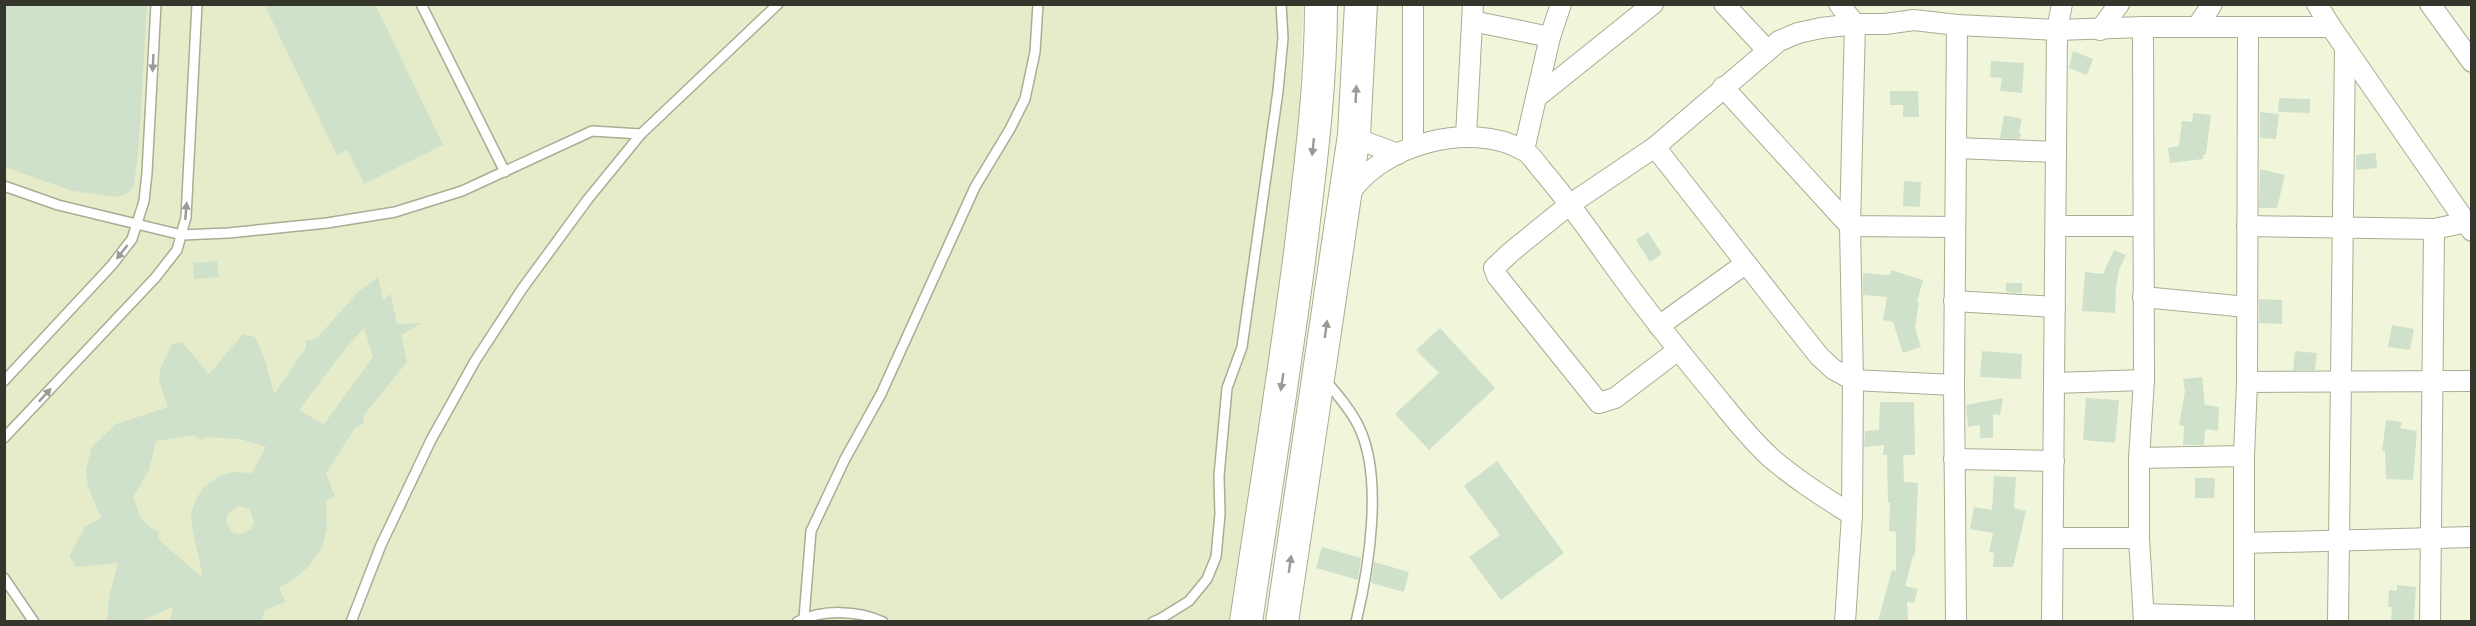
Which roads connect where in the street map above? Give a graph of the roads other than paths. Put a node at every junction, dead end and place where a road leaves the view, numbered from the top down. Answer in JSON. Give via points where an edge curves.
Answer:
{"nodes":[{"id":1,"x":156,"y":4,"type":"edge"},
{"id":2,"x":197,"y":4,"type":"edge"},
{"id":3,"x":421,"y":4,"type":"edge"},
{"id":4,"x":778,"y":4,"type":"edge"},
{"id":5,"x":1038,"y":4,"type":"edge"},
{"id":6,"x":1281,"y":4,"type":"edge"},
{"id":7,"x":1321,"y":4,"type":"edge"},
{"id":8,"x":1361,"y":4,"type":"edge"},
{"id":9,"x":1413,"y":4,"type":"edge"},
{"id":10,"x":1561,"y":4,"type":"edge"},
{"id":11,"x":1653,"y":4,"type":"edge"},
{"id":12,"x":1724,"y":4,"type":"edge"},
{"id":13,"x":1839,"y":4,"type":"edge"},
{"id":14,"x":2062,"y":4,"type":"edge"},
{"id":15,"x":2119,"y":4,"type":"edge"},
{"id":16,"x":2212,"y":4,"type":"edge"},
{"id":17,"x":2317,"y":4,"type":"edge"},
{"id":18,"x":2430,"y":4,"type":"edge"},
{"id":19,"x":1918,"y":12,"type":"edge"},
{"id":20,"x":1472,"y":13,"type":"edge"},
{"id":21,"x":1855,"y":24,"type":"junction"},
{"id":22,"x":1957,"y":25,"type":"junction"},
{"id":23,"x":2143,"y":27,"type":"junction"},
{"id":24,"x":2198,"y":27,"type":"junction"},
{"id":25,"x":2331,"y":27,"type":"junction"},
{"id":26,"x":2248,"y":28,"type":"junction"},
{"id":27,"x":2057,"y":30,"type":"junction"},
{"id":28,"x":2100,"y":30,"type":"junction"},
{"id":29,"x":1550,"y":37,"type":"junction"},
{"id":30,"x":2345,"y":48,"type":"junction"},
{"id":31,"x":1767,"y":51,"type":"junction"},
{"id":32,"x":2472,"y":62,"type":"edge"},
{"id":33,"x":1723,"y":87,"type":"junction"},
{"id":34,"x":1537,"y":97,"type":"junction"},
{"id":35,"x":641,"y":134,"type":"junction"},
{"id":36,"x":1354,"y":135,"type":"junction"},
{"id":37,"x":1466,"y":136,"type":"junction"},
{"id":38,"x":1655,"y":147,"type":"junction"},
{"id":39,"x":1956,"y":148,"type":"junction"},
{"id":40,"x":1524,"y":150,"type":"junction"},
{"id":41,"x":1406,"y":151,"type":"junction"},
{"id":42,"x":2056,"y":152,"type":"junction"},
{"id":43,"x":505,"y":172,"type":"junction"},
{"id":44,"x":4,"y":186,"type":"edge"},
{"id":45,"x":1343,"y":204,"type":"junction"},
{"id":46,"x":1569,"y":205,"type":"junction"},
{"id":47,"x":138,"y":224,"type":"junction"},
{"id":48,"x":2470,"y":225,"type":"edge"},
{"id":49,"x":1850,"y":226,"type":"junction"},
{"id":50,"x":2056,"y":226,"type":"junction"},
{"id":51,"x":2143,"y":226,"type":"junction"},
{"id":52,"x":2247,"y":226,"type":"junction"},
{"id":53,"x":1955,"y":227,"type":"junction"},
{"id":54,"x":2343,"y":229,"type":"junction"},
{"id":55,"x":2434,"y":229,"type":"junction"},
{"id":56,"x":182,"y":235,"type":"junction"},
{"id":57,"x":1745,"y":264,"type":"junction"},
{"id":58,"x":2144,"y":297,"type":"junction"},
{"id":59,"x":1954,"y":301,"type":"junction"},
{"id":60,"x":2055,"y":307,"type":"junction"},
{"id":61,"x":2247,"y":307,"type":"junction"},
{"id":62,"x":1659,"y":326,"type":"junction"},
{"id":63,"x":1678,"y":351,"type":"junction"},
{"id":64,"x":1320,"y":374,"type":"junction"},
{"id":65,"x":1853,"y":380,"type":"junction"},
{"id":66,"x":2144,"y":380,"type":"junction"},
{"id":67,"x":4,"y":381,"type":"edge"},
{"id":68,"x":2432,"y":381,"type":"junction"},
{"id":69,"x":2472,"y":381,"type":"edge"},
{"id":70,"x":2247,"y":382,"type":"junction"},
{"id":71,"x":2341,"y":382,"type":"junction"},
{"id":72,"x":2054,"y":383,"type":"junction"},
{"id":73,"x":1954,"y":385,"type":"junction"},
{"id":74,"x":4,"y":438,"type":"edge"},
{"id":75,"x":2244,"y":456,"type":"junction"},
{"id":76,"x":2139,"y":458,"type":"junction"},
{"id":77,"x":1954,"y":459,"type":"junction"},
{"id":78,"x":2054,"y":461,"type":"junction"},
{"id":79,"x":1852,"y":514,"type":"junction"},
{"id":80,"x":2472,"y":537,"type":"edge"},
{"id":81,"x":2053,"y":538,"type":"junction"},
{"id":82,"x":2139,"y":538,"type":"junction"},
{"id":83,"x":2339,"y":539,"type":"junction"},
{"id":84,"x":2431,"y":539,"type":"junction"},
{"id":85,"x":2244,"y":543,"type":"junction"},
{"id":86,"x":4,"y":578,"type":"edge"},
{"id":87,"x":2144,"y":617,"type":"edge"},
{"id":88,"x":2244,"y":619,"type":"edge"},
{"id":89,"x":801,"y":620,"type":"edge"},
{"id":90,"x":34,"y":621,"type":"edge"},
{"id":91,"x":351,"y":621,"type":"edge"},
{"id":92,"x":883,"y":621,"type":"edge"},
{"id":93,"x":1153,"y":621,"type":"edge"},
{"id":94,"x":1246,"y":621,"type":"edge"},
{"id":95,"x":1282,"y":621,"type":"edge"},
{"id":96,"x":1356,"y":621,"type":"edge"},
{"id":97,"x":1845,"y":621,"type":"edge"},
{"id":98,"x":1956,"y":621,"type":"edge"},
{"id":99,"x":2052,"y":621,"type":"edge"},
{"id":100,"x":2338,"y":621,"type":"edge"},
{"id":101,"x":2430,"y":621,"type":"edge"}],
"edges":[{"from":1,"to":47,"type":"lane","one_way":true,"via":[[147,173]]},
{"from":56,"to":2,"type":"lane","one_way":true},
{"from":3,"to":43,"type":"lane"},
{"from":4,"to":35,"type":"lane"},
{"from":5,"to":89,"type":"lane","via":[[1035,52],[1025,99],[975,187],[881,394],[844,459],[812,531]]},
{"from":6,"to":93,"type":"lane","via":[[1283,38],[1278,91],[1242,346],[1227,388],[1215,557],[1207,579],[1189,601]]},
{"from":7,"to":94,"type":"highway","one_way":true,"via":[[1313,149]]},
{"from":36,"to":8,"type":"highway","one_way":true},
{"from":9,"to":41,"type":"street"},
{"from":10,"to":29,"type":"street"},
{"from":11,"to":34,"type":"street"},
{"from":12,"to":31,"type":"street"},
{"from":13,"to":21,"type":"street"},
{"from":14,"to":27,"type":"street"},
{"from":15,"to":28,"type":"street"},
{"from":16,"to":24,"type":"street"},
{"from":17,"to":25,"type":"street"},
{"from":18,"to":32,"type":"street"},
{"from":19,"to":21,"type":"street","via":[[1885,24]]},
{"from":19,"to":22,"type":"street"},
{"from":20,"to":29,"type":"street"},
{"from":20,"to":37,"type":"street"},
{"from":21,"to":31,"type":"street","via":[[1798,33]]},
{"from":21,"to":49,"type":"street"},
{"from":22,"to":27,"type":"street"},
{"from":22,"to":39,"type":"street"},
{"from":23,"to":24,"type":"street"},
{"from":23,"to":28,"type":"street"},
{"from":23,"to":51,"type":"street"},
{"from":24,"to":26,"type":"street"},
{"from":25,"to":26,"type":"street"},
{"from":25,"to":30,"type":"street"},
{"from":26,"to":52,"type":"street"},
{"from":27,"to":28,"type":"street"},
{"from":27,"to":42,"type":"street"},
{"from":29,"to":34,"type":"street"},
{"from":30,"to":48,"type":"street"},
{"from":30,"to":54,"type":"street"},
{"from":31,"to":33,"type":"street"},
{"from":33,"to":38,"type":"street"},
{"from":33,"to":49,"type":"street"},
{"from":34,"to":40,"type":"street"},
{"from":35,"to":43,"type":"lane","via":[[592,131]]},
{"from":35,"to":91,"type":"lane","via":[[522,289],[475,361],[430,440]]},
{"from":36,"to":41,"type":"street","via":[[1368,143]]},
{"from":36,"to":45,"type":"highway"},
{"from":37,"to":40,"type":"street"},
{"from":37,"to":41,"type":"street"},
{"from":38,"to":46,"type":"street"},
{"from":38,"to":57,"type":"street"},
{"from":39,"to":42,"type":"street"},
{"from":39,"to":53,"type":"street"},
{"from":40,"to":46,"type":"street"},
{"from":41,"to":45,"type":"street","via":[[1385,160],[1361,179]]},
{"from":42,"to":50,"type":"street"},
{"from":43,"to":56,"type":"lane","via":[[462,191],[395,212],[305,225]]},
{"from":44,"to":47,"type":"lane","via":[[58,205]]},
{"from":64,"to":45,"type":"highway","one_way":true},
{"from":46,"to":62,"type":"street"},
{"from":46,"to":63,"type":"street","via":[[1494,268],[1497,276],[1599,403],[1615,398]]},
{"from":47,"to":56,"type":"lane"},
{"from":47,"to":67,"type":"lane","one_way":true,"via":[[112,265]]},
{"from":48,"to":55,"type":"street"},
{"from":49,"to":53,"type":"street"},
{"from":49,"to":65,"type":"street"},
{"from":50,"to":51,"type":"street"},
{"from":50,"to":60,"type":"street"},
{"from":51,"to":58,"type":"street"},
{"from":52,"to":54,"type":"street"},
{"from":52,"to":61,"type":"street"},
{"from":53,"to":59,"type":"street"},
{"from":54,"to":55,"type":"street"},
{"from":54,"to":71,"type":"street"},
{"from":55,"to":68,"type":"street"},
{"from":74,"to":56,"type":"lane","one_way":true,"via":[[166,266]]},
{"from":57,"to":62,"type":"street"},
{"from":57,"to":65,"type":"street","via":[[1819,356]]},
{"from":58,"to":61,"type":"street"},
{"from":58,"to":66,"type":"street"},
{"from":59,"to":60,"type":"street"},
{"from":59,"to":73,"type":"street"},
{"from":60,"to":72,"type":"street"},
{"from":61,"to":70,"type":"street"},
{"from":62,"to":63,"type":"street"},
{"from":63,"to":79,"type":"street","via":[[1755,442],[1809,487]]},
{"from":95,"to":64,"type":"highway","one_way":true},
{"from":64,"to":96,"type":"lane","via":[[1359,426],[1369,463],[1371,550]]},
{"from":65,"to":73,"type":"street"},
{"from":65,"to":79,"type":"street"},
{"from":66,"to":72,"type":"street"},
{"from":66,"to":76,"type":"street"},
{"from":68,"to":69,"type":"street"},
{"from":68,"to":71,"type":"street"},
{"from":68,"to":84,"type":"street"},
{"from":70,"to":71,"type":"street"},
{"from":70,"to":75,"type":"street"},
{"from":71,"to":83,"type":"street"},
{"from":72,"to":78,"type":"street"},
{"from":73,"to":77,"type":"street"},
{"from":75,"to":76,"type":"street"},
{"from":75,"to":85,"type":"street"},
{"from":76,"to":82,"type":"street"},
{"from":77,"to":78,"type":"street"},
{"from":77,"to":98,"type":"street"},
{"from":78,"to":81,"type":"street"},
{"from":79,"to":97,"type":"street"},
{"from":80,"to":84,"type":"street"},
{"from":81,"to":82,"type":"street"},
{"from":81,"to":99,"type":"street"},
{"from":82,"to":87,"type":"street"},
{"from":83,"to":84,"type":"street"},
{"from":83,"to":85,"type":"street"},
{"from":83,"to":100,"type":"street"},
{"from":84,"to":101,"type":"street"},
{"from":85,"to":88,"type":"street"},
{"from":86,"to":90,"type":"lane"},
{"from":87,"to":88,"type":"street"},
{"from":89,"to":92,"type":"lane","via":[[838,612]]}]}
